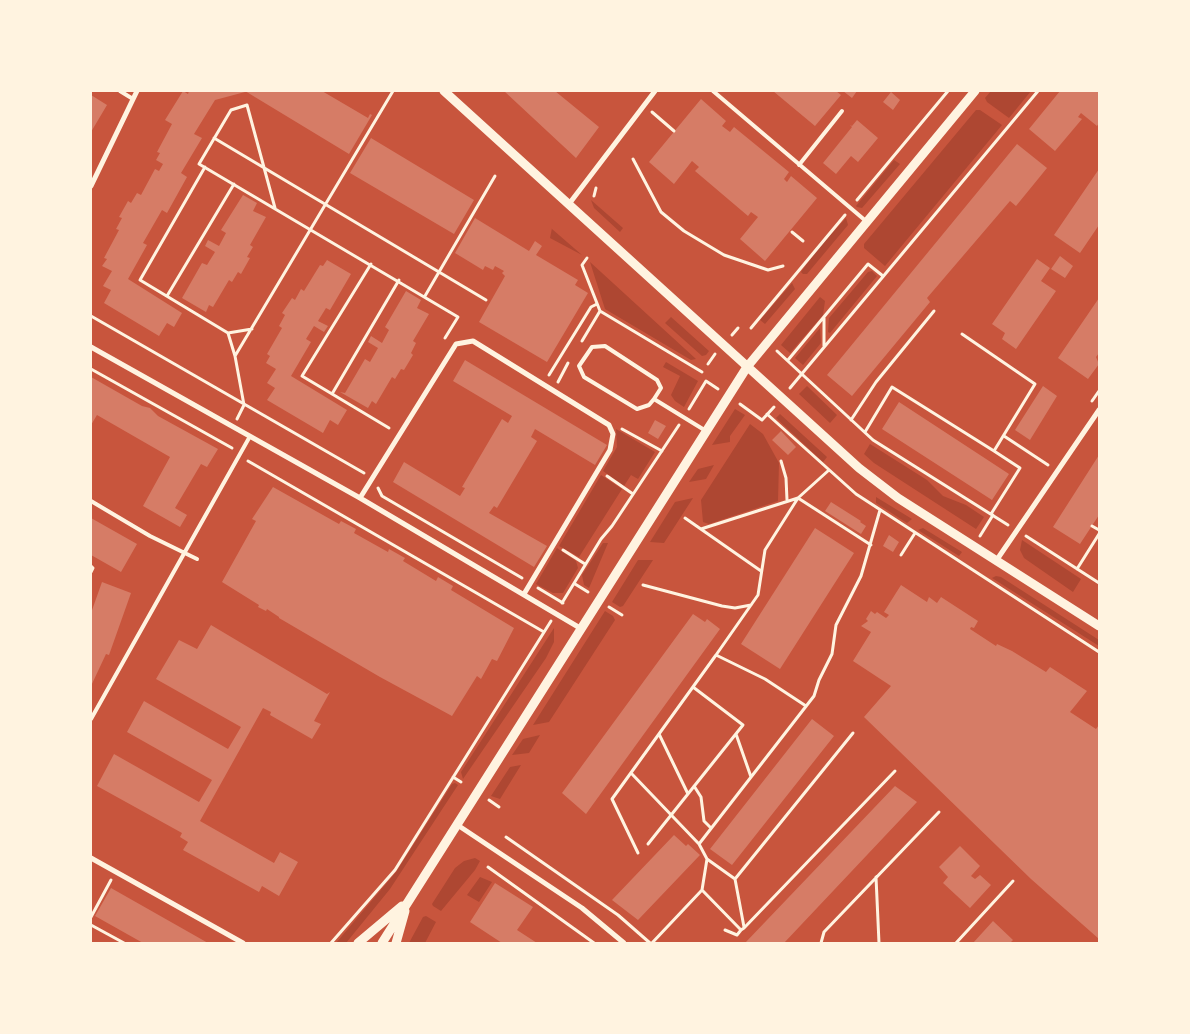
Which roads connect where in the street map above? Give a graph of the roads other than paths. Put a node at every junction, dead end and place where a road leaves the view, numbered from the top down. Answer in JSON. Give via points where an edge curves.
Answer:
{"nodes":[{"id":1,"x":120,"y":91,"type":"edge"},
{"id":2,"x":136,"y":91,"type":"edge"},
{"id":3,"x":444,"y":91,"type":"edge"},
{"id":4,"x":655,"y":91,"type":"edge"},
{"id":5,"x":712,"y":91,"type":"edge"},
{"id":6,"x":975,"y":91,"type":"edge"},
{"id":7,"x":133,"y":99,"type":"junction"},
{"id":8,"x":842,"y":111,"type":"dead end"},
{"id":9,"x":799,"y":165,"type":"junction"},
{"id":10,"x":91,"y":186,"type":"edge"},
{"id":11,"x":569,"y":204,"type":"junction"},
{"id":12,"x":866,"y":222,"type":"junction"},
{"id":13,"x":91,"y":347,"type":"edge"},
{"id":14,"x":747,"y":367,"type":"junction"},
{"id":15,"x":654,"y":398,"type":"junction"},
{"id":16,"x":1099,"y":410,"type":"edge"},
{"id":17,"x":706,"y":431,"type":"junction"},
{"id":18,"x":249,"y":438,"type":"junction"},
{"id":19,"x":360,"y":498,"type":"junction"},
{"id":20,"x":91,"y":501,"type":"edge"},
{"id":21,"x":184,"y":551,"type":"junction"},
{"id":22,"x":197,"y":559,"type":"dead end"},
{"id":23,"x":996,"y":561,"type":"junction"},
{"id":24,"x":524,"y":594,"type":"junction"},
{"id":25,"x":1099,"y":626,"type":"edge"},
{"id":26,"x":580,"y":628,"type":"junction"},
{"id":27,"x":91,"y":719,"type":"edge"},
{"id":28,"x":456,"y":824,"type":"junction"},
{"id":29,"x":91,"y":858,"type":"edge"},
{"id":30,"x":408,"y":902,"type":"junction"},
{"id":31,"x":243,"y":943,"type":"edge"},
{"id":32,"x":358,"y":943,"type":"edge"},
{"id":33,"x":382,"y":943,"type":"edge"},
{"id":34,"x":396,"y":943,"type":"edge"},
{"id":35,"x":624,"y":943,"type":"edge"}],
"edges":[{"from":1,"to":7,"type":"lane"},
{"from":2,"to":7,"type":"street"},
{"from":3,"to":11,"type":"street"},
{"from":4,"to":11,"type":"street"},
{"from":5,"to":9,"type":"lane"},
{"from":6,"to":12,"type":"street"},
{"from":7,"to":10,"type":"street"},
{"from":8,"to":9,"type":"lane"},
{"from":9,"to":12,"type":"lane"},
{"from":11,"to":14,"type":"street"},
{"from":12,"to":14,"type":"street"},
{"from":13,"to":18,"type":"street"},
{"from":14,"to":17,"type":"street"},
{"from":14,"to":23,"type":"street","via":[[859,468],[898,498]]},
{"from":15,"to":15,"type":"lane","via":[[650,405],[637,409],[584,377],[580,366],[592,347],[604,346],[658,380],[661,388]]},
{"from":15,"to":17,"type":"lane"},
{"from":16,"to":23,"type":"street"},
{"from":17,"to":26,"type":"street"},
{"from":18,"to":19,"type":"street"},
{"from":18,"to":21,"type":"lane"},
{"from":19,"to":24,"type":"street"},
{"from":19,"to":24,"type":"street","via":[[456,344],[473,340],[610,426],[614,438],[610,450]]},
{"from":20,"to":21,"type":"lane","via":[[167,545]]},
{"from":21,"to":22,"type":"lane"},
{"from":21,"to":27,"type":"lane"},
{"from":23,"to":25,"type":"street"},
{"from":24,"to":26,"type":"street"},
{"from":26,"to":28,"type":"street"},
{"from":28,"to":30,"type":"street"},
{"from":28,"to":35,"type":"street","via":[[582,908]]},
{"from":29,"to":31,"type":"street"},
{"from":30,"to":32,"type":"street"},
{"from":30,"to":33,"type":"street"},
{"from":30,"to":34,"type":"street"}]}
